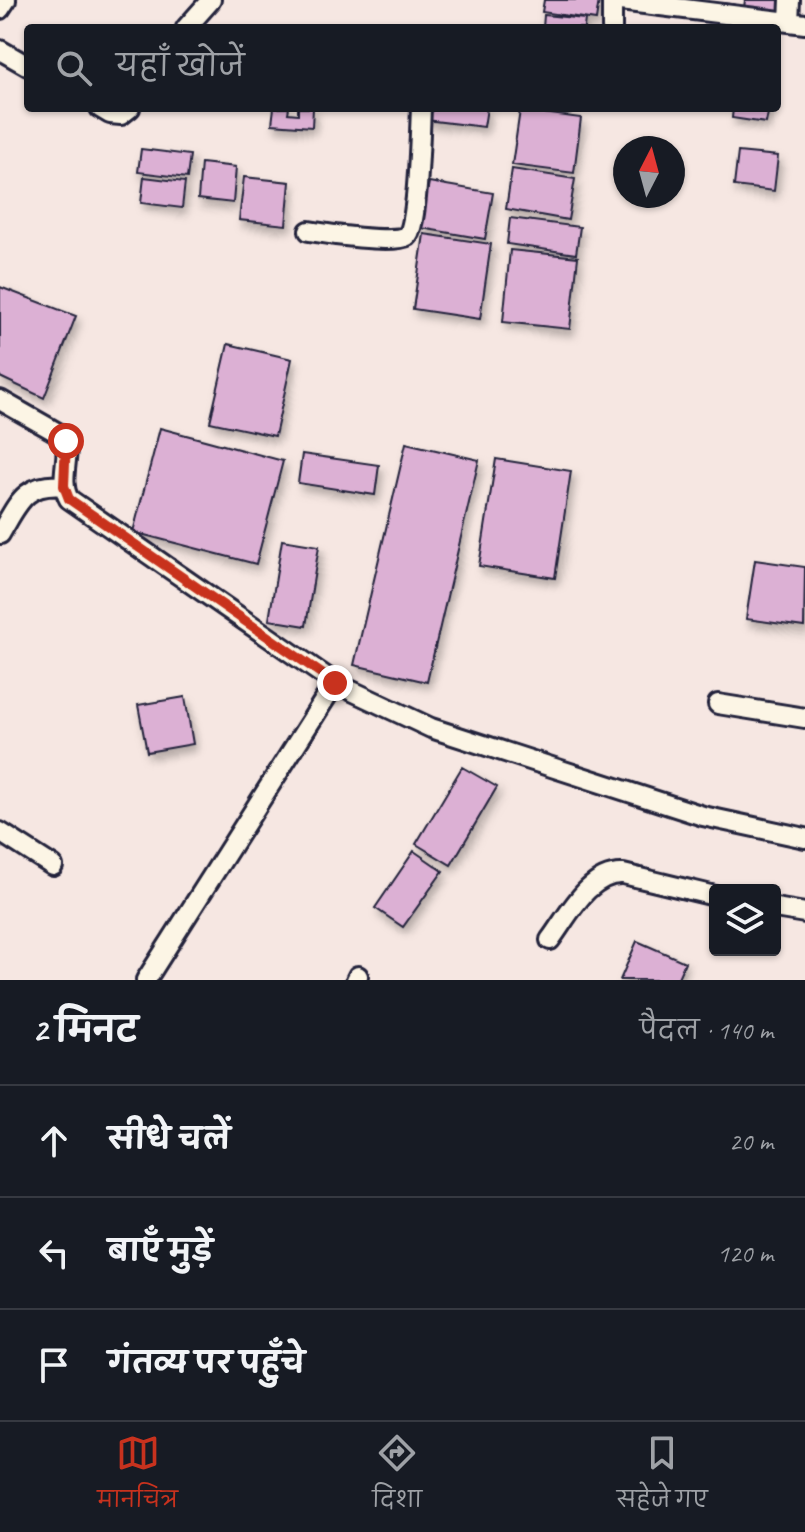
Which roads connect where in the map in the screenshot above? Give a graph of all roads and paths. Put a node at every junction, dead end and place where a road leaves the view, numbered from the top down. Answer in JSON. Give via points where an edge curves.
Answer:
{"nodes":[{"id":1,"x":6,"y":0,"type":"edge"},
{"id":2,"x":211,"y":0,"type":"edge"},
{"id":3,"x":612,"y":0,"type":"edge"},
{"id":4,"x":790,"y":0,"type":"edge"},
{"id":5,"x":0,"y":9,"type":"edge"},
{"id":6,"x":797,"y":23,"type":"edge"},
{"id":7,"x":190,"y":24,"type":"edge"},
{"id":8,"x":612,"y":24,"type":"edge"},
{"id":9,"x":0,"y":50,"type":"edge"},
{"id":10,"x":24,"y":64,"type":"edge"},
{"id":11,"x":421,"y":112,"type":"edge"},
{"id":12,"x":309,"y":231,"type":"dead end"},
{"id":13,"x":0,"y":400,"type":"edge"},
{"id":14,"x":64,"y":486,"type":"junction"},
{"id":15,"x":0,"y":534,"type":"edge"},
{"id":16,"x":335,"y":683,"type":"junction"},
{"id":17,"x":718,"y":704,"type":"dead end"},
{"id":18,"x":805,"y":718,"type":"edge"},
{"id":19,"x":0,"y":832,"type":"edge"},
{"id":20,"x":805,"y":838,"type":"edge"},
{"id":21,"x":53,"y":866,"type":"dead end"},
{"id":22,"x":709,"y":895,"type":"edge"},
{"id":23,"x":781,"y":909,"type":"edge"},
{"id":24,"x":805,"y":913,"type":"edge"},
{"id":25,"x":550,"y":940,"type":"dead end"},
{"id":26,"x":146,"y":980,"type":"edge"}],
"edges":[{"from":1,"to":5,"type":"street"},
{"from":2,"to":7,"type":"street"},
{"from":3,"to":6,"type":"street"},
{"from":3,"to":8,"type":"street"},
{"from":4,"to":6,"type":"street"},
{"from":9,"to":10,"type":"street"},
{"from":11,"to":12,"type":"street","via":[[415,216],[409,234],[389,239]]},
{"from":13,"to":14,"type":"street","via":[[65,437]]},
{"from":14,"to":15,"type":"street","via":[[29,491]]},
{"from":14,"to":16,"type":"street","via":[[69,499]]},
{"from":16,"to":20,"type":"street","via":[[431,728],[703,816]]},
{"from":16,"to":26,"type":"street"},
{"from":17,"to":18,"type":"street"},
{"from":19,"to":21,"type":"street"},
{"from":22,"to":25,"type":"street","via":[[608,875],[594,883]]},
{"from":23,"to":24,"type":"street"}]}
